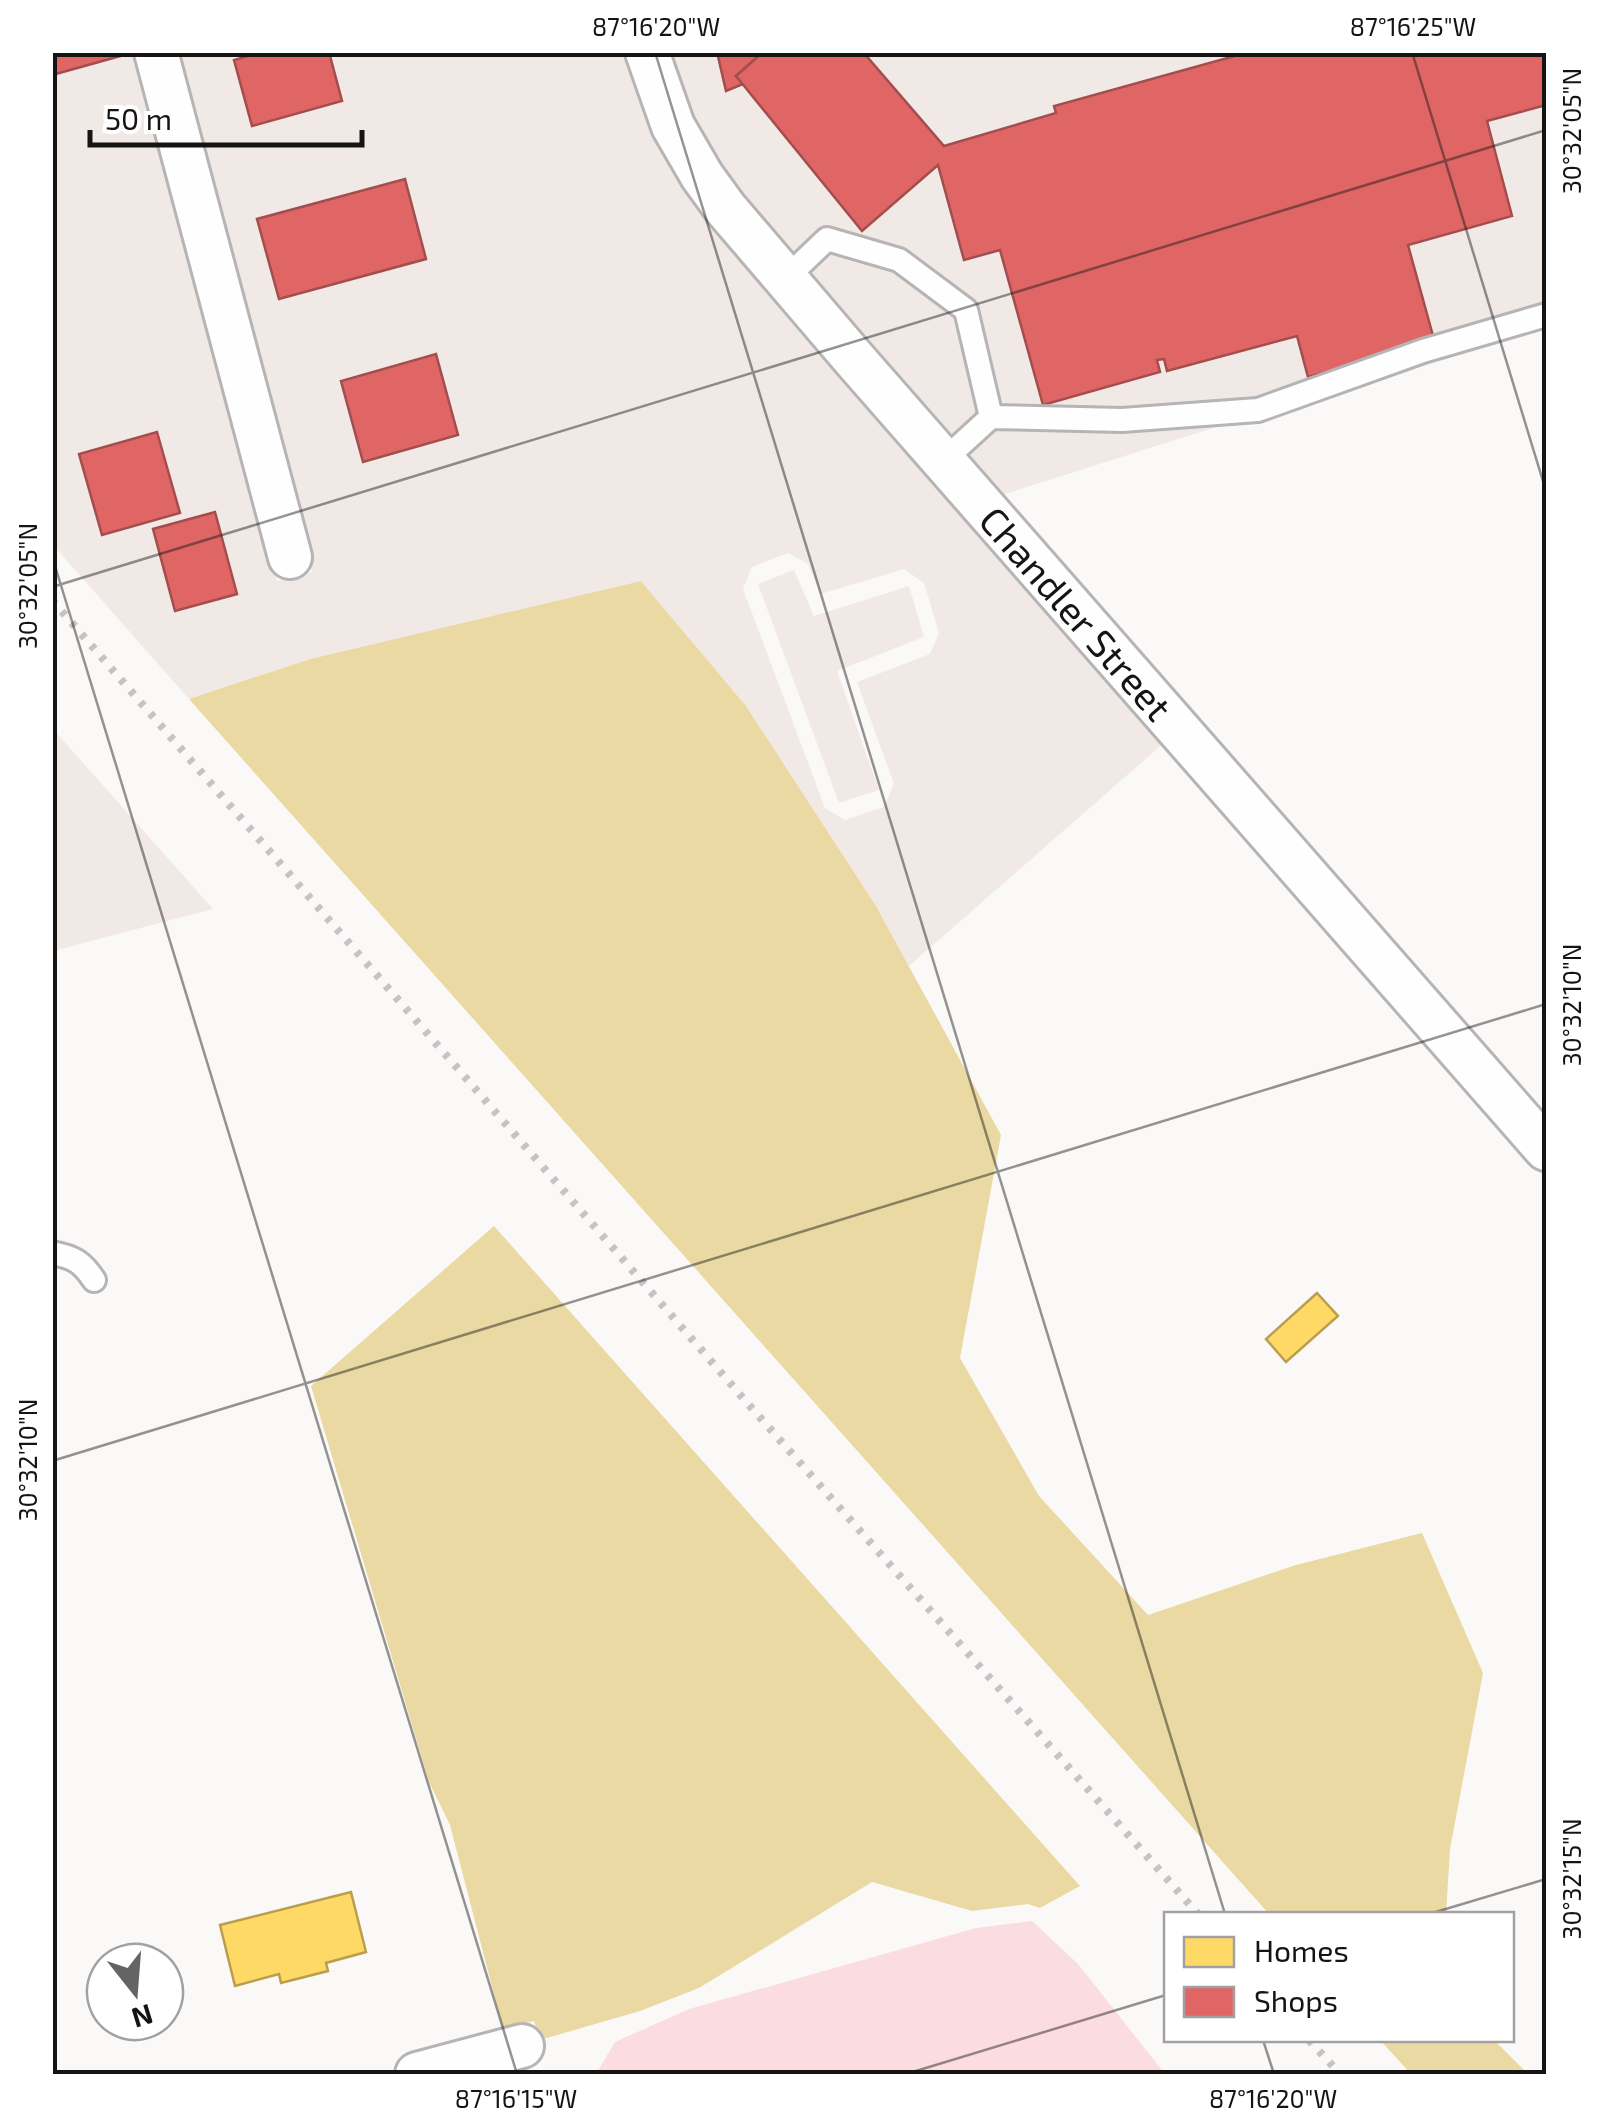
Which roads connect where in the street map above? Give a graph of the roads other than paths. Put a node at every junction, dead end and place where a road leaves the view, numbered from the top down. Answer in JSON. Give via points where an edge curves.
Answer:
{"nodes":[{"id":1,"x":156,"y":52,"type":"edge"},
{"id":2,"x":647,"y":52,"type":"edge"},
{"id":3,"x":786,"y":278,"type":"junction"},
{"id":4,"x":1546,"y":315,"type":"edge"},
{"id":5,"x":991,"y":416,"type":"junction"},
{"id":6,"x":943,"y":462,"type":"junction"},
{"id":7,"x":290,"y":557,"type":"dead end"},
{"id":8,"x":1546,"y":1148,"type":"edge"},
{"id":9,"x":52,"y":1254,"type":"edge"},
{"id":10,"x":94,"y":1280,"type":"dead end"},
{"id":11,"x":522,"y":2046,"type":"dead end"},
{"id":12,"x":417,"y":2074,"type":"edge"}],
"edges":[{"from":1,"to":7,"type":"street"},
{"from":2,"to":3,"type":"street","name":"Chandler Street","via":[[674,126],[702,176]]},
{"from":3,"to":5,"type":"lane","via":[[827,240],[899,260],[966,310]]},
{"from":3,"to":6,"type":"street","name":"Chandler Street"},
{"from":4,"to":5,"type":"lane","via":[[1258,410],[1122,420]]},
{"from":5,"to":6,"type":"lane"},
{"from":6,"to":8,"type":"street","name":"Chandler Street"},
{"from":9,"to":10,"type":"lane","via":[[83,1263]]},
{"from":11,"to":12,"type":"street"}]}
